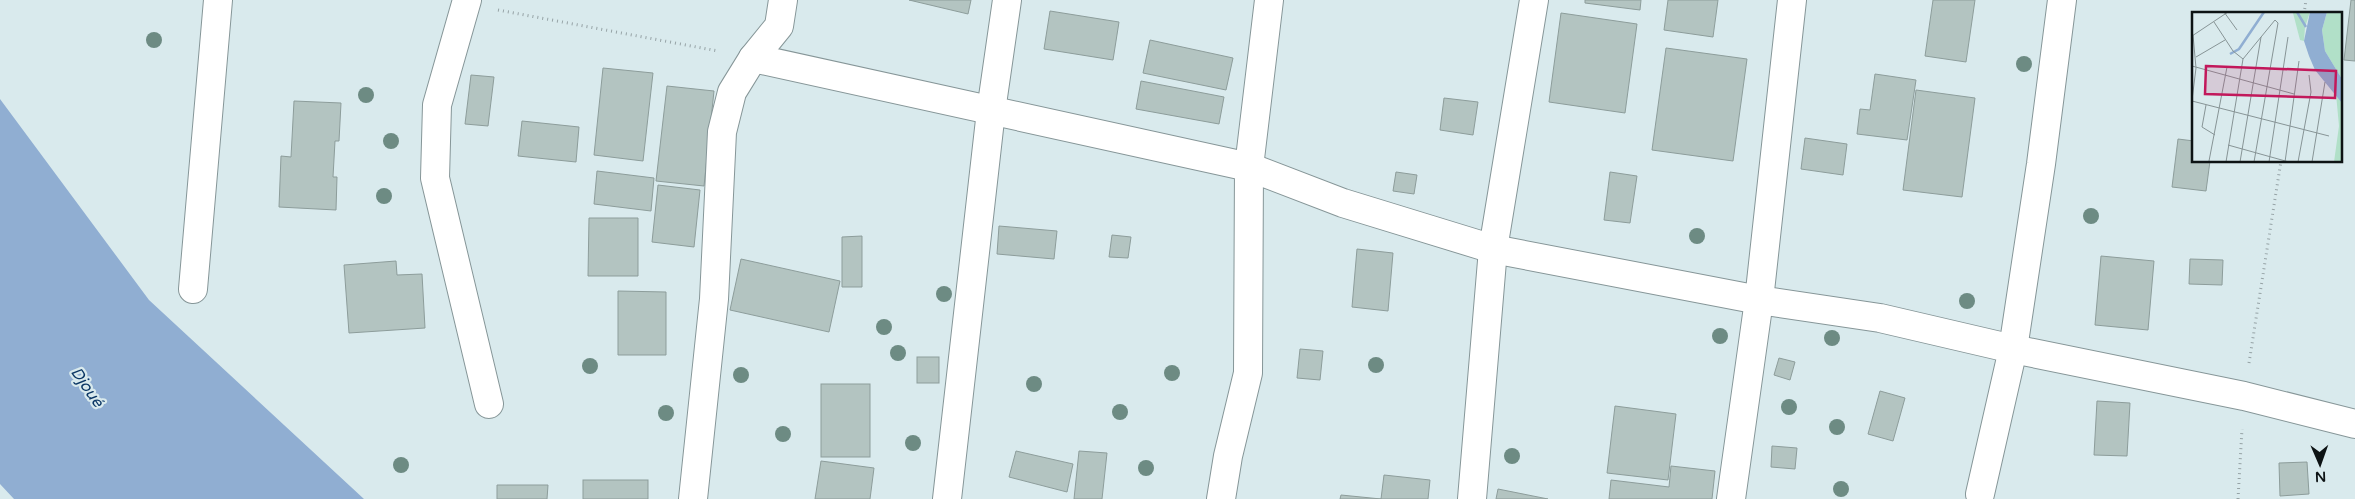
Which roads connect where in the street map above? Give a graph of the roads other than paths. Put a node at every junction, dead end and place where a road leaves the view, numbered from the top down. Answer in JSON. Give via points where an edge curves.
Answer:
{"nodes":[{"id":1,"x":218,"y":0,"type":"edge"},
{"id":2,"x":783,"y":0,"type":"edge"},
{"id":3,"x":1007,"y":0,"type":"edge"},
{"id":4,"x":1269,"y":0,"type":"edge"},
{"id":5,"x":1534,"y":0,"type":"edge"},
{"id":6,"x":1792,"y":0,"type":"edge"},
{"id":7,"x":2062,"y":0,"type":"edge"},
{"id":8,"x":466,"y":2,"type":"edge"},
{"id":9,"x":752,"y":58,"type":"junction"},
{"id":10,"x":990,"y":111,"type":"junction"},
{"id":11,"x":1249,"y":167,"type":"junction"},
{"id":12,"x":1492,"y":249,"type":"junction"},
{"id":13,"x":193,"y":289,"type":"dead end"},
{"id":14,"x":1759,"y":300,"type":"junction"},
{"id":15,"x":2013,"y":350,"type":"junction"},
{"id":16,"x":489,"y":404,"type":"dead end"},
{"id":17,"x":2355,"y":424,"type":"edge"},
{"id":18,"x":1980,"y":494,"type":"dead end"},
{"id":19,"x":693,"y":499,"type":"edge"},
{"id":20,"x":947,"y":499,"type":"edge"},
{"id":21,"x":1222,"y":499,"type":"edge"},
{"id":22,"x":1472,"y":499,"type":"edge"},
{"id":23,"x":1730,"y":499,"type":"edge"}],
"edges":[{"from":1,"to":13,"type":"street"},
{"from":2,"to":9,"type":"street","via":[[779,26]]},
{"from":3,"to":10,"type":"street"},
{"from":4,"to":11,"type":"street"},
{"from":5,"to":12,"type":"street"},
{"from":6,"to":14,"type":"street"},
{"from":7,"to":15,"type":"street"},
{"from":8,"to":16,"type":"street","via":[[438,105],[435,178]]},
{"from":9,"to":10,"type":"street"},
{"from":9,"to":19,"type":"street","via":[[732,92],[722,132],[714,299]]},
{"from":10,"to":11,"type":"street"},
{"from":10,"to":20,"type":"street"},
{"from":11,"to":12,"type":"street","via":[[1343,203]]},
{"from":11,"to":21,"type":"street","via":[[1248,373],[1228,456]]},
{"from":12,"to":14,"type":"street"},
{"from":12,"to":22,"type":"street"},
{"from":14,"to":15,"type":"street","via":[[1880,318]]},
{"from":14,"to":23,"type":"street"},
{"from":15,"to":17,"type":"street","via":[[2244,396]]},
{"from":15,"to":18,"type":"street"}]}
